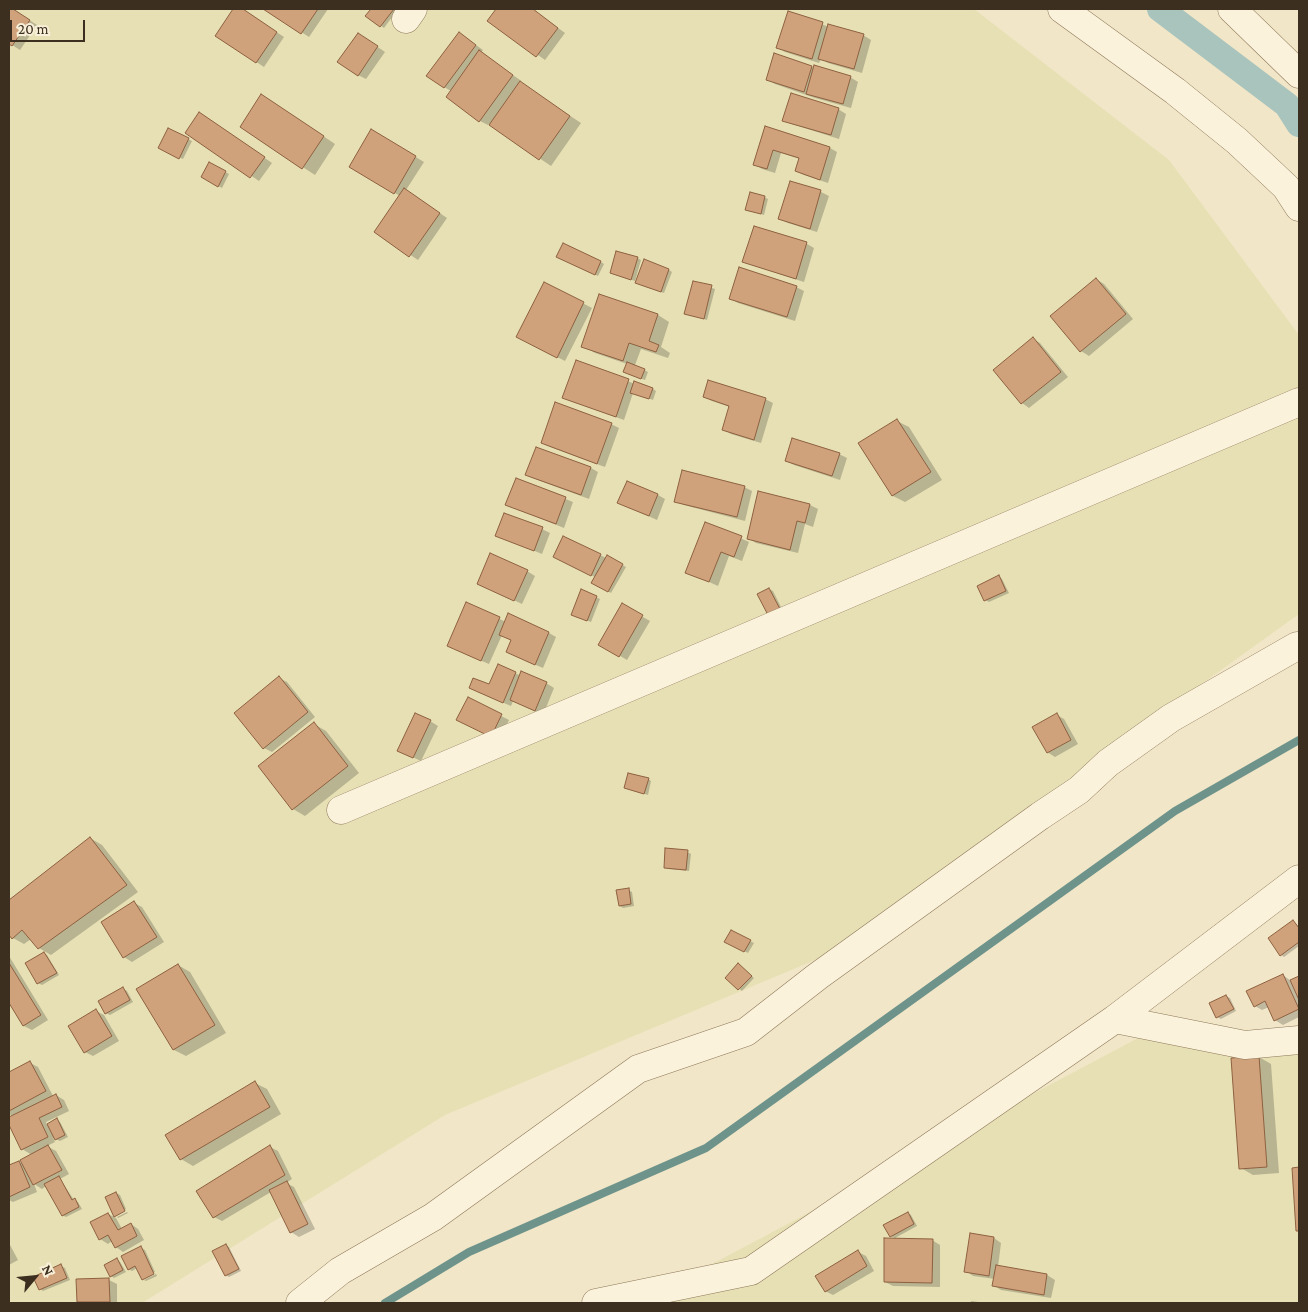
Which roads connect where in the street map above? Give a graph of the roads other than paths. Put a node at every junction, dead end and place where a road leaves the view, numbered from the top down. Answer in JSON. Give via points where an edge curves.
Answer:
{"nodes":[{"id":1,"x":1062,"y":9,"type":"edge"},
{"id":2,"x":1232,"y":9,"type":"edge"},
{"id":3,"x":1299,"y":74,"type":"edge"},
{"id":4,"x":1299,"y":207,"type":"edge"},
{"id":5,"x":1299,"y":402,"type":"edge"},
{"id":6,"x":1299,"y":646,"type":"edge"},
{"id":7,"x":341,"y":810,"type":"dead end"},
{"id":8,"x":1299,"y":879,"type":"edge"},
{"id":9,"x":1114,"y":1019,"type":"junction"},
{"id":10,"x":1299,"y":1040,"type":"edge"},
{"id":11,"x":300,"y":1303,"type":"edge"},
{"id":12,"x":596,"y":1303,"type":"edge"}],
"edges":[{"from":1,"to":4,"type":"street","via":[[1175,91],[1237,141],[1286,187]]},
{"from":2,"to":3,"type":"street"},
{"from":5,"to":7,"type":"street"},
{"from":6,"to":11,"type":"street","via":[[1171,718],[1108,763],[1079,790],[746,1032],[638,1069],[433,1217],[340,1271]]},
{"from":8,"to":9,"type":"street"},
{"from":9,"to":10,"type":"street","via":[[1245,1045]]},
{"from":9,"to":12,"type":"street","via":[[751,1271]]}]}
